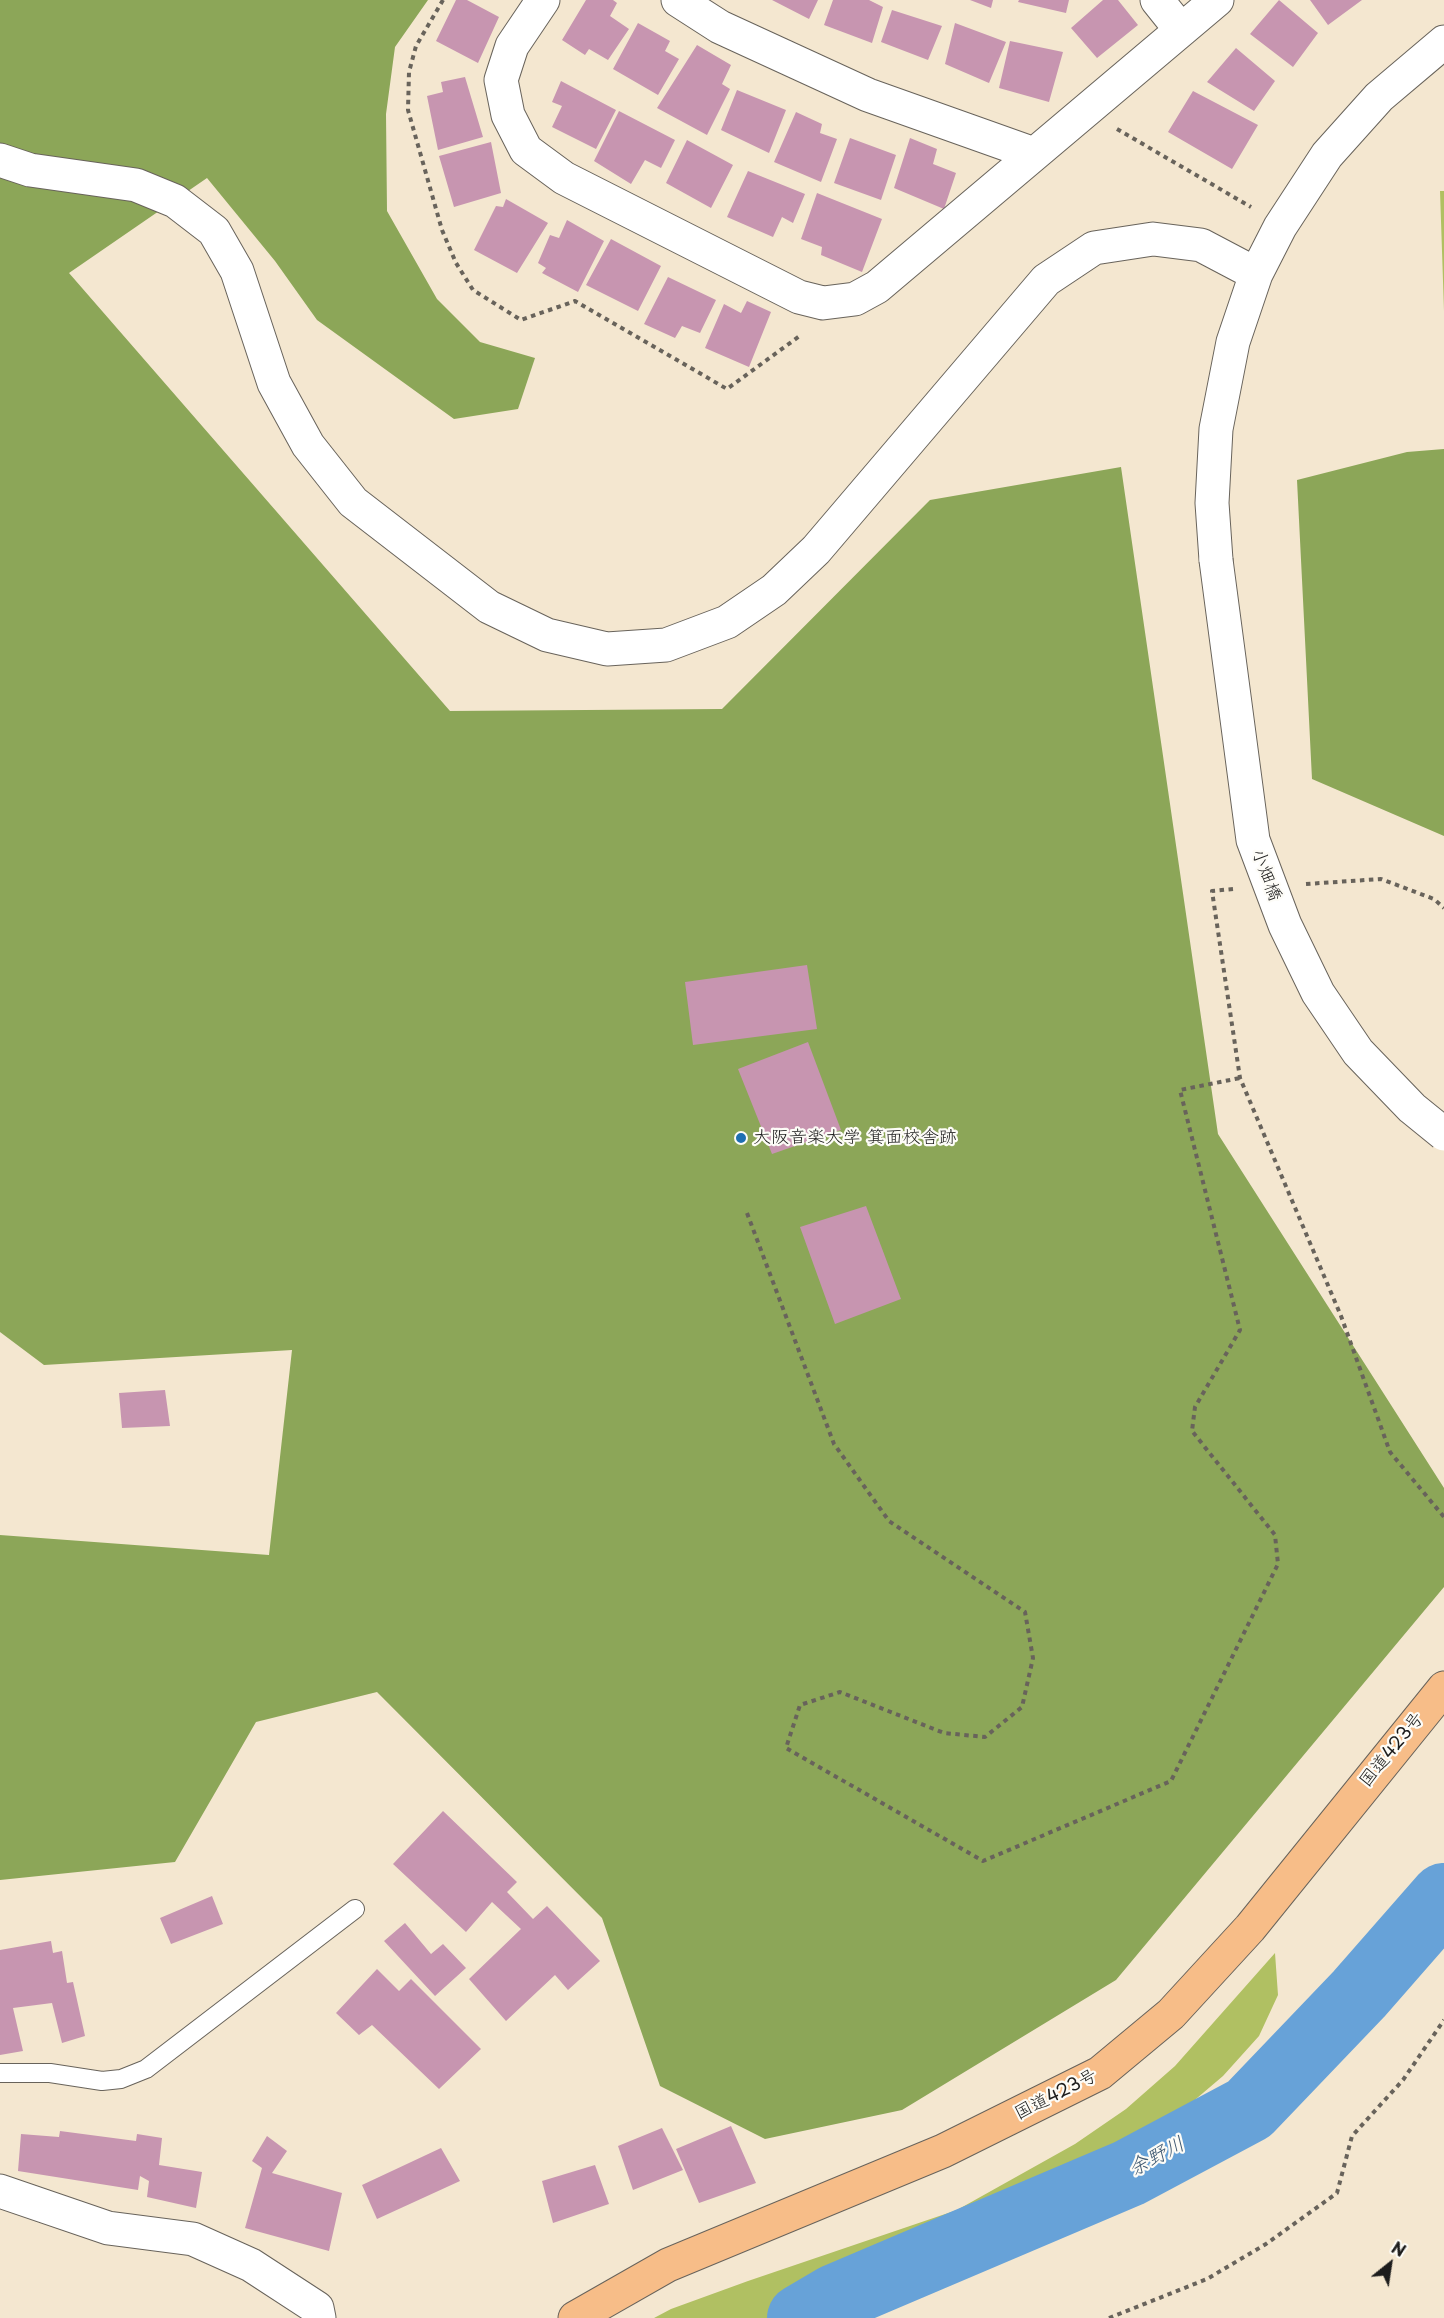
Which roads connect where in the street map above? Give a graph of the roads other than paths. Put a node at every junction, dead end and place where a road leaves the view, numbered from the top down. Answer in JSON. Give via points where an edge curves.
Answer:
{"nodes":[{"id":1,"x":543,"y":0,"type":"edge"},
{"id":2,"x":678,"y":0,"type":"edge"},
{"id":3,"x":1157,"y":0,"type":"edge"},
{"id":4,"x":1217,"y":0,"type":"edge"},
{"id":5,"x":1181,"y":30,"type":"junction"},
{"id":6,"x":1444,"y":42,"type":"edge"},
{"id":7,"x":1034,"y":154,"type":"junction"},
{"id":8,"x":0,"y":160,"type":"edge"},
{"id":9,"x":1256,"y":274,"type":"junction"},
{"id":10,"x":1444,"y":1134,"type":"edge"},
{"id":11,"x":1444,"y":1688,"type":"edge"},
{"id":12,"x":355,"y":1909,"type":"dead end"},
{"id":13,"x":0,"y":2073,"type":"edge"},
{"id":14,"x":0,"y":2191,"type":"edge"},
{"id":15,"x":320,"y":2318,"type":"edge"},
{"id":16,"x":575,"y":2318,"type":"edge"}],
"edges":[{"from":1,"to":7,"type":"street","via":[[512,46],[501,80],[508,115],[526,150],[574,183],[799,297],[823,303],[855,299],[877,287]]},
{"from":2,"to":7,"type":"street","via":[[720,27],[868,95]]},
{"from":3,"to":5,"type":"street"},
{"from":4,"to":5,"type":"street"},
{"from":5,"to":7,"type":"street"},
{"from":6,"to":9,"type":"street","name":"小畑橋","via":[[1404,73],[1345,132],[1303,189]]},
{"from":8,"to":9,"type":"street","via":[[30,170],[136,185],[175,201],[214,231],[237,271],[274,383],[308,445],[353,502],[489,607],[547,635],[607,649],[666,645],[727,622],[774,590],[816,550],[1046,280],[1094,248],[1153,239],[1201,245]]},
{"from":9,"to":10,"type":"street","name":"小畑橋","bridge":true,"via":[[1233,342],[1216,429],[1212,503],[1253,840],[1285,925],[1318,993],[1358,1052],[1412,1108]]},
{"from":11,"to":16,"type":"highway","name":"国道423号","via":[[1250,1928],[1171,2014],[1100,2073],[943,2151],[668,2265]]},
{"from":12,"to":13,"type":"lane","via":[[146,2069],[121,2079],[102,2081],[50,2073]]},
{"from":14,"to":15,"type":"street","via":[[108,2228],[193,2239],[251,2265],[317,2308]]}]}
